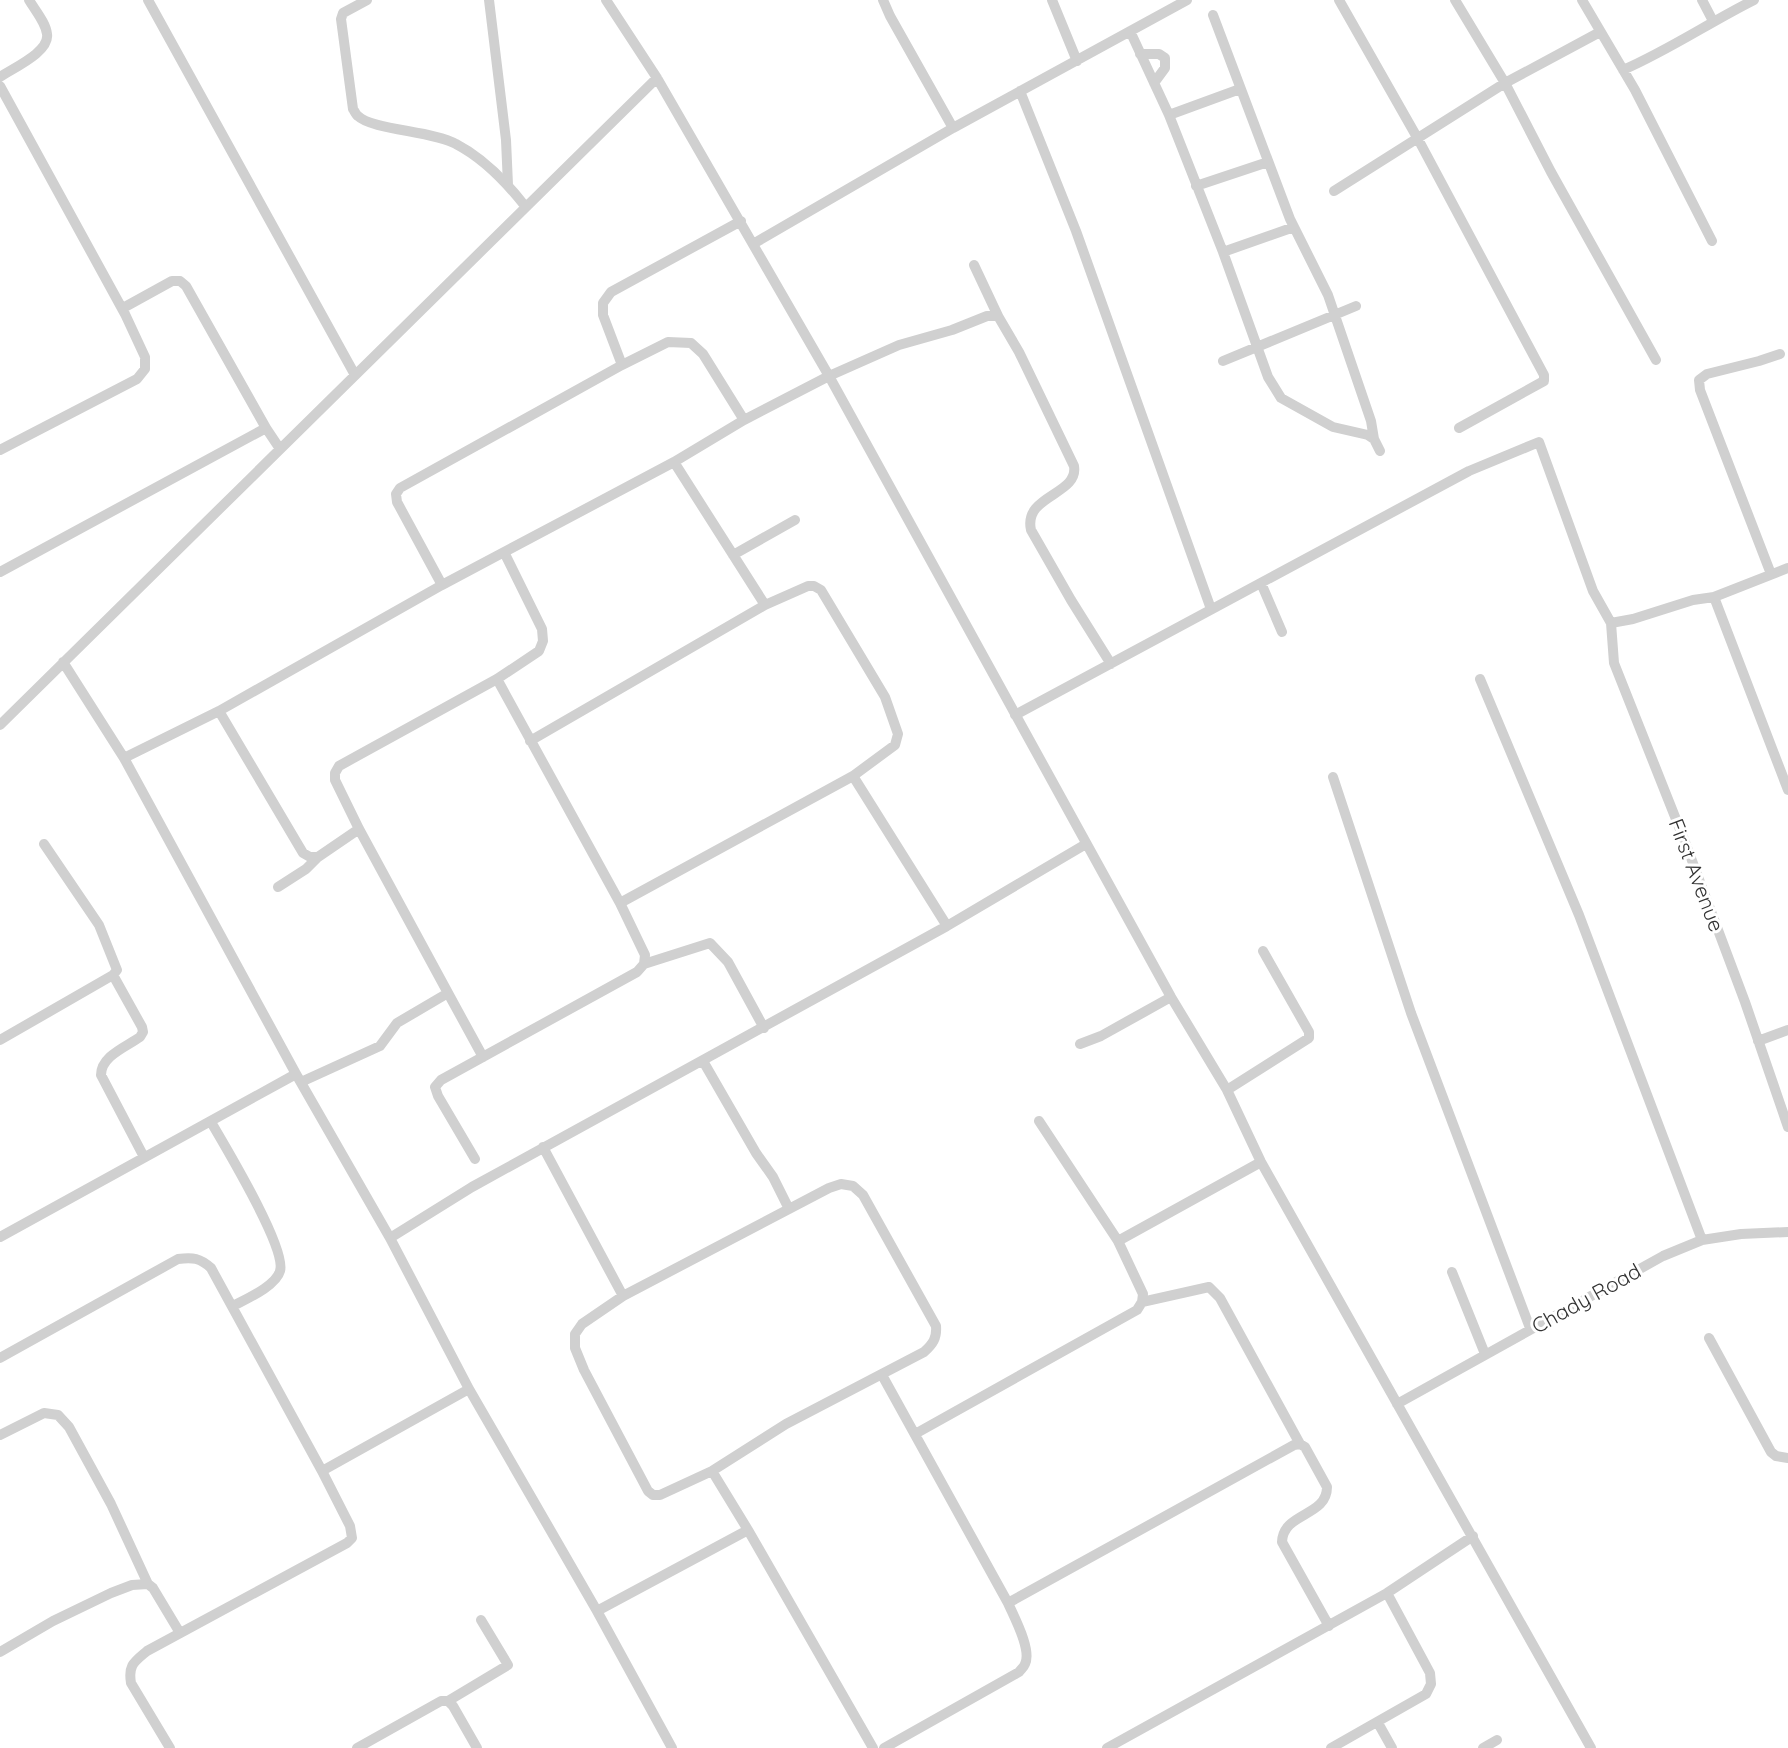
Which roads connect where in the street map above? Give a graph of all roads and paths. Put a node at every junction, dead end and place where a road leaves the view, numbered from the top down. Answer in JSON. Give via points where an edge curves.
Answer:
{"nodes":[{"id":1,"x":29,"y":0,"type":"edge"},
{"id":2,"x":148,"y":0,"type":"edge"},
{"id":3,"x":367,"y":0,"type":"edge"},
{"id":4,"x":489,"y":0,"type":"edge"},
{"id":5,"x":606,"y":0,"type":"edge"},
{"id":6,"x":884,"y":0,"type":"edge"},
{"id":7,"x":1052,"y":0,"type":"edge"},
{"id":8,"x":1187,"y":0,"type":"edge"},
{"id":9,"x":1339,"y":0,"type":"edge"},
{"id":10,"x":1455,"y":0,"type":"edge"},
{"id":11,"x":1582,"y":0,"type":"edge"},
{"id":12,"x":1702,"y":0,"type":"edge"},
{"id":13,"x":1754,"y":0,"type":"edge"},
{"id":14,"x":1213,"y":15,"type":"dead end"},
{"id":15,"x":1713,"y":21,"type":"junction"},
{"id":16,"x":1130,"y":31,"type":"junction"},
{"id":17,"x":1600,"y":32,"type":"junction"},
{"id":18,"x":1140,"y":54,"type":"junction"},
{"id":19,"x":1077,"y":60,"type":"junction"},
{"id":20,"x":1623,"y":70,"type":"junction"},
{"id":21,"x":0,"y":77,"type":"edge"},
{"id":22,"x":657,"y":78,"type":"junction"},
{"id":23,"x":1154,"y":83,"type":"junction"},
{"id":24,"x":1505,"y":83,"type":"junction"},
{"id":25,"x":0,"y":86,"type":"edge"},
{"id":26,"x":1240,"y":89,"type":"junction"},
{"id":27,"x":1020,"y":91,"type":"junction"},
{"id":28,"x":1169,"y":115,"type":"junction"},
{"id":29,"x":953,"y":128,"type":"junction"},
{"id":30,"x":1418,"y":139,"type":"junction"},
{"id":31,"x":1268,"y":162,"type":"junction"},
{"id":32,"x":508,"y":185,"type":"junction"},
{"id":33,"x":1196,"y":186,"type":"junction"},
{"id":34,"x":1334,"y":191,"type":"dead end"},
{"id":35,"x":525,"y":206,"type":"junction"},
{"id":36,"x":741,"y":221,"type":"junction"},
{"id":37,"x":1294,"y":227,"type":"junction"},
{"id":38,"x":1712,"y":241,"type":"dead end"},
{"id":39,"x":753,"y":244,"type":"junction"},
{"id":40,"x":1223,"y":252,"type":"junction"},
{"id":41,"x":974,"y":265,"type":"dead end"},
{"id":42,"x":1356,"y":306,"type":"dead end"},
{"id":43,"x":123,"y":308,"type":"junction"},
{"id":44,"x":1334,"y":315,"type":"junction"},
{"id":45,"x":998,"y":316,"type":"junction"},
{"id":46,"x":1258,"y":347,"type":"junction"},
{"id":47,"x":1780,"y":354,"type":"dead end"},
{"id":48,"x":1656,"y":360,"type":"dead end"},
{"id":49,"x":1223,"y":361,"type":"dead end"},
{"id":50,"x":622,"y":365,"type":"junction"},
{"id":51,"x":355,"y":375,"type":"junction"},
{"id":52,"x":829,"y":376,"type":"junction"},
{"id":53,"x":744,"y":420,"type":"junction"},
{"id":54,"x":266,"y":428,"type":"junction"},
{"id":55,"x":1459,"y":428,"type":"dead end"},
{"id":56,"x":1374,"y":439,"type":"junction"},
{"id":57,"x":280,"y":449,"type":"junction"},
{"id":58,"x":0,"y":450,"type":"edge"},
{"id":59,"x":1380,"y":451,"type":"dead end"},
{"id":60,"x":674,"y":462,"type":"junction"},
{"id":61,"x":795,"y":520,"type":"dead end"},
{"id":62,"x":504,"y":552,"type":"junction"},
{"id":63,"x":733,"y":555,"type":"junction"},
{"id":64,"x":1788,"y":568,"type":"edge"},
{"id":65,"x":0,"y":572,"type":"edge"},
{"id":66,"x":1771,"y":574,"type":"junction"},
{"id":67,"x":1261,"y":583,"type":"junction"},
{"id":68,"x":442,"y":585,"type":"junction"},
{"id":69,"x":1714,"y":597,"type":"junction"},
{"id":70,"x":765,"y":605,"type":"junction"},
{"id":71,"x":1211,"y":609,"type":"junction"},
{"id":72,"x":1611,"y":623,"type":"junction"},
{"id":73,"x":1282,"y":632,"type":"dead end"},
{"id":74,"x":63,"y":662,"type":"junction"},
{"id":75,"x":1111,"y":664,"type":"junction"},
{"id":76,"x":497,"y":679,"type":"junction"},
{"id":77,"x":1480,"y":679,"type":"dead end"},
{"id":78,"x":219,"y":711,"type":"junction"},
{"id":79,"x":1016,"y":715,"type":"junction"},
{"id":80,"x":0,"y":725,"type":"edge"},
{"id":81,"x":530,"y":741,"type":"junction"},
{"id":82,"x":124,"y":758,"type":"junction"},
{"id":83,"x":853,"y":776,"type":"junction"},
{"id":84,"x":1333,"y":777,"type":"dead end"},
{"id":85,"x":1788,"y":790,"type":"edge"},
{"id":86,"x":359,"y":829,"type":"junction"},
{"id":87,"x":44,"y":844,"type":"dead end"},
{"id":88,"x":1086,"y":844,"type":"junction"},
{"id":89,"x":318,"y":857,"type":"junction"},
{"id":90,"x":278,"y":887,"type":"dead end"},
{"id":91,"x":620,"y":903,"type":"junction"},
{"id":92,"x":947,"y":926,"type":"junction"},
{"id":93,"x":1263,"y":951,"type":"dead end"},
{"id":94,"x":644,"y":964,"type":"junction"},
{"id":95,"x":113,"y":975,"type":"junction"},
{"id":96,"x":448,"y":993,"type":"junction"},
{"id":97,"x":1171,"y":997,"type":"junction"},
{"id":98,"x":764,"y":1028,"type":"junction"},
{"id":99,"x":1788,"y":1030,"type":"edge"},
{"id":100,"x":0,"y":1040,"type":"edge"},
{"id":101,"x":1758,"y":1041,"type":"junction"},
{"id":102,"x":1080,"y":1044,"type":"dead end"},
{"id":103,"x":483,"y":1057,"type":"junction"},
{"id":104,"x":703,"y":1060,"type":"junction"},
{"id":105,"x":298,"y":1078,"type":"junction"},
{"id":106,"x":1227,"y":1090,"type":"junction"},
{"id":107,"x":1039,"y":1121,"type":"dead end"},
{"id":108,"x":211,"y":1122,"type":"junction"},
{"id":109,"x":1788,"y":1127,"type":"edge"},
{"id":110,"x":543,"y":1147,"type":"junction"},
{"id":111,"x":144,"y":1157,"type":"junction"},
{"id":112,"x":475,"y":1159,"type":"dead end"},
{"id":113,"x":1261,"y":1162,"type":"junction"},
{"id":114,"x":789,"y":1209,"type":"junction"},
{"id":115,"x":1788,"y":1232,"type":"edge"},
{"id":116,"x":0,"y":1237,"type":"edge"},
{"id":117,"x":390,"y":1238,"type":"junction"},
{"id":118,"x":1702,"y":1240,"type":"junction"},
{"id":119,"x":1118,"y":1241,"type":"junction"},
{"id":120,"x":1452,"y":1272,"type":"dead end"},
{"id":121,"x":623,"y":1296,"type":"junction"},
{"id":122,"x":1142,"y":1302,"type":"junction"},
{"id":123,"x":233,"y":1306,"type":"junction"},
{"id":124,"x":1530,"y":1328,"type":"junction"},
{"id":125,"x":1709,"y":1338,"type":"dead end"},
{"id":126,"x":1485,"y":1354,"type":"junction"},
{"id":127,"x":0,"y":1358,"type":"edge"},
{"id":128,"x":882,"y":1375,"type":"junction"},
{"id":129,"x":469,"y":1389,"type":"junction"},
{"id":130,"x":1398,"y":1404,"type":"junction"},
{"id":131,"x":915,"y":1434,"type":"junction"},
{"id":132,"x":0,"y":1435,"type":"edge"},
{"id":133,"x":1300,"y":1444,"type":"junction"},
{"id":134,"x":1788,"y":1458,"type":"edge"},
{"id":135,"x":322,"y":1471,"type":"junction"},
{"id":136,"x":712,"y":1471,"type":"junction"},
{"id":137,"x":748,"y":1530,"type":"junction"},
{"id":138,"x":1473,"y":1536,"type":"junction"},
{"id":139,"x":148,"y":1584,"type":"junction"},
{"id":140,"x":1387,"y":1593,"type":"junction"},
{"id":141,"x":1008,"y":1603,"type":"junction"},
{"id":142,"x":597,"y":1611,"type":"junction"},
{"id":143,"x":481,"y":1620,"type":"dead end"},
{"id":144,"x":1329,"y":1626,"type":"junction"},
{"id":145,"x":180,"y":1633,"type":"junction"},
{"id":146,"x":0,"y":1652,"type":"edge"},
{"id":147,"x":448,"y":1701,"type":"junction"},
{"id":148,"x":1378,"y":1723,"type":"junction"},
{"id":149,"x":1497,"y":1740,"type":"dead end"},
{"id":150,"x":170,"y":1748,"type":"edge"},
{"id":151,"x":357,"y":1748,"type":"edge"},
{"id":152,"x":477,"y":1748,"type":"edge"},
{"id":153,"x":672,"y":1748,"type":"edge"},
{"id":154,"x":873,"y":1748,"type":"edge"},
{"id":155,"x":884,"y":1748,"type":"edge"},
{"id":156,"x":1107,"y":1748,"type":"edge"},
{"id":157,"x":1331,"y":1748,"type":"edge"},
{"id":158,"x":1392,"y":1748,"type":"edge"},
{"id":159,"x":1483,"y":1748,"type":"edge"},
{"id":160,"x":1591,"y":1748,"type":"edge"}],
"edges":[{"from":1,"to":21,"type":"street","via":[[47,33],[46,43]]},
{"from":2,"to":51,"type":"street"},
{"from":3,"to":32,"type":"street","via":[[340,19],[357,116],[371,123],[455,142]]},
{"from":4,"to":32,"type":"street"},
{"from":5,"to":22,"type":"street"},
{"from":6,"to":29,"type":"street"},
{"from":7,"to":19,"type":"street"},
{"from":8,"to":16,"type":"street"},
{"from":9,"to":30,"type":"street"},
{"from":10,"to":24,"type":"street"},
{"from":11,"to":17,"type":"street"},
{"from":12,"to":15,"type":"street"},
{"from":13,"to":15,"type":"street"},
{"from":14,"to":26,"type":"street"},
{"from":15,"to":20,"type":"street"},
{"from":16,"to":18,"type":"street"},
{"from":16,"to":19,"type":"street"},
{"from":17,"to":20,"type":"street"},
{"from":17,"to":24,"type":"street"},
{"from":18,"to":23,"type":"street"},
{"from":18,"to":23,"type":"street","via":[[1159,54],[1165,58],[1165,68]]},
{"from":19,"to":27,"type":"street"},
{"from":20,"to":38,"type":"street"},
{"from":22,"to":35,"type":"street"},
{"from":22,"to":36,"type":"street"},
{"from":23,"to":28,"type":"street"},
{"from":24,"to":30,"type":"street"},
{"from":24,"to":48,"type":"street"},
{"from":25,"to":43,"type":"street"},
{"from":26,"to":28,"type":"street"},
{"from":26,"to":31,"type":"street"},
{"from":27,"to":29,"type":"street"},
{"from":27,"to":71,"type":"street","via":[[1076,231]]},
{"from":28,"to":33,"type":"street"},
{"from":29,"to":39,"type":"street"},
{"from":30,"to":34,"type":"street"},
{"from":30,"to":55,"type":"street","via":[[1544,375],[1544,381]]},
{"from":31,"to":33,"type":"street"},
{"from":31,"to":37,"type":"street"},
{"from":32,"to":35,"type":"street"},
{"from":33,"to":40,"type":"street"},
{"from":35,"to":51,"type":"street"},
{"from":36,"to":39,"type":"street"},
{"from":36,"to":50,"type":"street","via":[[611,292],[603,303],[603,315]]},
{"from":37,"to":40,"type":"street"},
{"from":37,"to":44,"type":"street"},
{"from":39,"to":52,"type":"street"},
{"from":40,"to":46,"type":"street"},
{"from":41,"to":45,"type":"street"},
{"from":42,"to":44,"type":"street"},
{"from":43,"to":54,"type":"street","via":[[172,281],[186,286]]},
{"from":43,"to":58,"type":"street","via":[[145,357],[144,369],[137,379]]},
{"from":44,"to":46,"type":"street"},
{"from":44,"to":56,"type":"street"},
{"from":45,"to":52,"type":"street","via":[[987,316],[899,345]]},
{"from":45,"to":75,"type":"street","via":[[1076,473],[1033,510],[1031,530]]},
{"from":46,"to":49,"type":"street"},
{"from":46,"to":56,"type":"street","via":[[1268,377],[1281,398],[1333,427]]},
{"from":47,"to":66,"type":"street","via":[[1699,380]]},
{"from":50,"to":53,"type":"street","via":[[668,342],[692,343]]},
{"from":50,"to":68,"type":"street","via":[[400,488],[397,502]]},
{"from":51,"to":57,"type":"street"},
{"from":52,"to":53,"type":"street"},
{"from":52,"to":79,"type":"street"},
{"from":53,"to":60,"type":"street"},
{"from":54,"to":57,"type":"street"},
{"from":54,"to":65,"type":"street"},
{"from":56,"to":59,"type":"street"},
{"from":57,"to":74,"type":"street"},
{"from":60,"to":62,"type":"street"},
{"from":60,"to":63,"type":"street"},
{"from":61,"to":63,"type":"street"},
{"from":62,"to":68,"type":"street"},
{"from":62,"to":76,"type":"street","via":[[542,629],[543,641],[539,651]]},
{"from":63,"to":70,"type":"street"},
{"from":64,"to":66,"type":"street"},
{"from":66,"to":69,"type":"street"},
{"from":67,"to":71,"type":"street"},
{"from":67,"to":72,"type":"street","via":[[1469,471],[1539,442],[1593,591]]},
{"from":67,"to":73,"type":"street"},
{"from":68,"to":78,"type":"street"},
{"from":69,"to":72,"type":"street"},
{"from":69,"to":85,"type":"street"},
{"from":70,"to":81,"type":"street"},
{"from":70,"to":83,"type":"street","via":[[808,586],[821,590],[885,697],[898,739]]},
{"from":71,"to":75,"type":"street"},
{"from":72,"to":101,"type":"street","name":"First Avenue","via":[[1614,663]]},
{"from":74,"to":80,"type":"street"},
{"from":74,"to":82,"type":"street"},
{"from":75,"to":79,"type":"street"},
{"from":76,"to":81,"type":"street"},
{"from":76,"to":86,"type":"street","via":[[339,766],[335,780]]},
{"from":77,"to":118,"type":"street","via":[[1579,915]]},
{"from":78,"to":82,"type":"street"},
{"from":78,"to":89,"type":"street","via":[[303,853]]},
{"from":79,"to":88,"type":"street"},
{"from":81,"to":91,"type":"street"},
{"from":82,"to":105,"type":"street"},
{"from":83,"to":91,"type":"street"},
{"from":83,"to":92,"type":"street"},
{"from":84,"to":124,"type":"street","via":[[1411,1013]]},
{"from":86,"to":89,"type":"street"},
{"from":86,"to":96,"type":"street"},
{"from":87,"to":95,"type":"street","via":[[99,925],[117,970]]},
{"from":88,"to":92,"type":"street"},
{"from":88,"to":97,"type":"street"},
{"from":89,"to":90,"type":"street"},
{"from":91,"to":94,"type":"street","via":[[645,955]]},
{"from":92,"to":98,"type":"street"},
{"from":93,"to":106,"type":"street","via":[[1309,1038]]},
{"from":94,"to":98,"type":"street","via":[[710,943],[728,962]]},
{"from":94,"to":103,"type":"street","via":[[600,994]]},
{"from":95,"to":100,"type":"street"},
{"from":95,"to":111,"type":"street","via":[[143,1032],[105,1061],[101,1075]]},
{"from":96,"to":103,"type":"street"},
{"from":96,"to":105,"type":"street","via":[[397,1023],[380,1046]]},
{"from":97,"to":102,"type":"street"},
{"from":97,"to":106,"type":"street"},
{"from":98,"to":104,"type":"street"},
{"from":99,"to":101,"type":"street"},
{"from":101,"to":109,"type":"street","name":"First Avenue"},
{"from":103,"to":112,"type":"street","via":[[435,1087]]},
{"from":104,"to":110,"type":"street"},
{"from":104,"to":114,"type":"street"},
{"from":105,"to":108,"type":"street"},
{"from":105,"to":117,"type":"street"},
{"from":106,"to":113,"type":"street"},
{"from":107,"to":119,"type":"street"},
{"from":108,"to":111,"type":"street"},
{"from":108,"to":123,"type":"street","via":[[253,1198],[280,1259],[280,1272],[273,1284]]},
{"from":110,"to":117,"type":"street"},
{"from":110,"to":121,"type":"street"},
{"from":111,"to":116,"type":"street"},
{"from":113,"to":119,"type":"street"},
{"from":113,"to":130,"type":"street"},
{"from":114,"to":121,"type":"street"},
{"from":114,"to":128,"type":"street","via":[[841,1184],[853,1186],[863,1195],[937,1334],[924,1352]]},
{"from":115,"to":118,"type":"street","name":"Chady Road"},
{"from":117,"to":129,"type":"street"},
{"from":118,"to":124,"type":"street","name":"Chady Road","via":[[1663,1256]]},
{"from":119,"to":122,"type":"street","via":[[1143,1294]]},
{"from":120,"to":126,"type":"street"},
{"from":121,"to":136,"type":"street","via":[[582,1324],[575,1334],[574,1348],[584,1370],[653,1495]]},
{"from":122,"to":131,"type":"street","via":[[1137,1310]]},
{"from":122,"to":133,"type":"street","via":[[1209,1287],[1220,1298]]},
{"from":123,"to":127,"type":"street","via":[[203,1260],[178,1259]]},
{"from":123,"to":135,"type":"street"},
{"from":124,"to":126,"type":"street","name":"Chady Road"},
{"from":125,"to":134,"type":"street","via":[[1771,1452]]},
{"from":126,"to":130,"type":"street","name":"Chady Road"},
{"from":128,"to":131,"type":"street"},
{"from":128,"to":136,"type":"street","via":[[786,1424]]},
{"from":129,"to":135,"type":"street"},
{"from":129,"to":142,"type":"street"},
{"from":130,"to":138,"type":"street"},
{"from":131,"to":141,"type":"street"},
{"from":132,"to":139,"type":"street","via":[[44,1413],[58,1414],[111,1504]]},
{"from":133,"to":141,"type":"street"},
{"from":133,"to":144,"type":"street","via":[[1305,1446],[1327,1494],[1323,1503],[1286,1526],[1282,1542]]},
{"from":135,"to":145,"type":"street","via":[[350,1526],[352,1538]]},
{"from":136,"to":137,"type":"street"},
{"from":137,"to":142,"type":"street"},
{"from":137,"to":154,"type":"street"},
{"from":138,"to":140,"type":"street"},
{"from":138,"to":160,"type":"street"},
{"from":139,"to":145,"type":"street"},
{"from":139,"to":146,"type":"street","via":[[111,1593]]},
{"from":140,"to":144,"type":"street"},
{"from":140,"to":148,"type":"street","via":[[1430,1673],[1431,1684],[1426,1694]]},
{"from":141,"to":155,"type":"street","via":[[1024,1641],[1026,1664],[1019,1672]]},
{"from":142,"to":153,"type":"street"},
{"from":143,"to":147,"type":"street","via":[[508,1665]]},
{"from":144,"to":156,"type":"street"},
{"from":145,"to":150,"type":"street","via":[[147,1651],[129,1672],[131,1683]]},
{"from":147,"to":151,"type":"street","via":[[441,1701]]},
{"from":147,"to":152,"type":"street"},
{"from":148,"to":157,"type":"street"},
{"from":148,"to":158,"type":"street"},
{"from":149,"to":159,"type":"street"}]}
